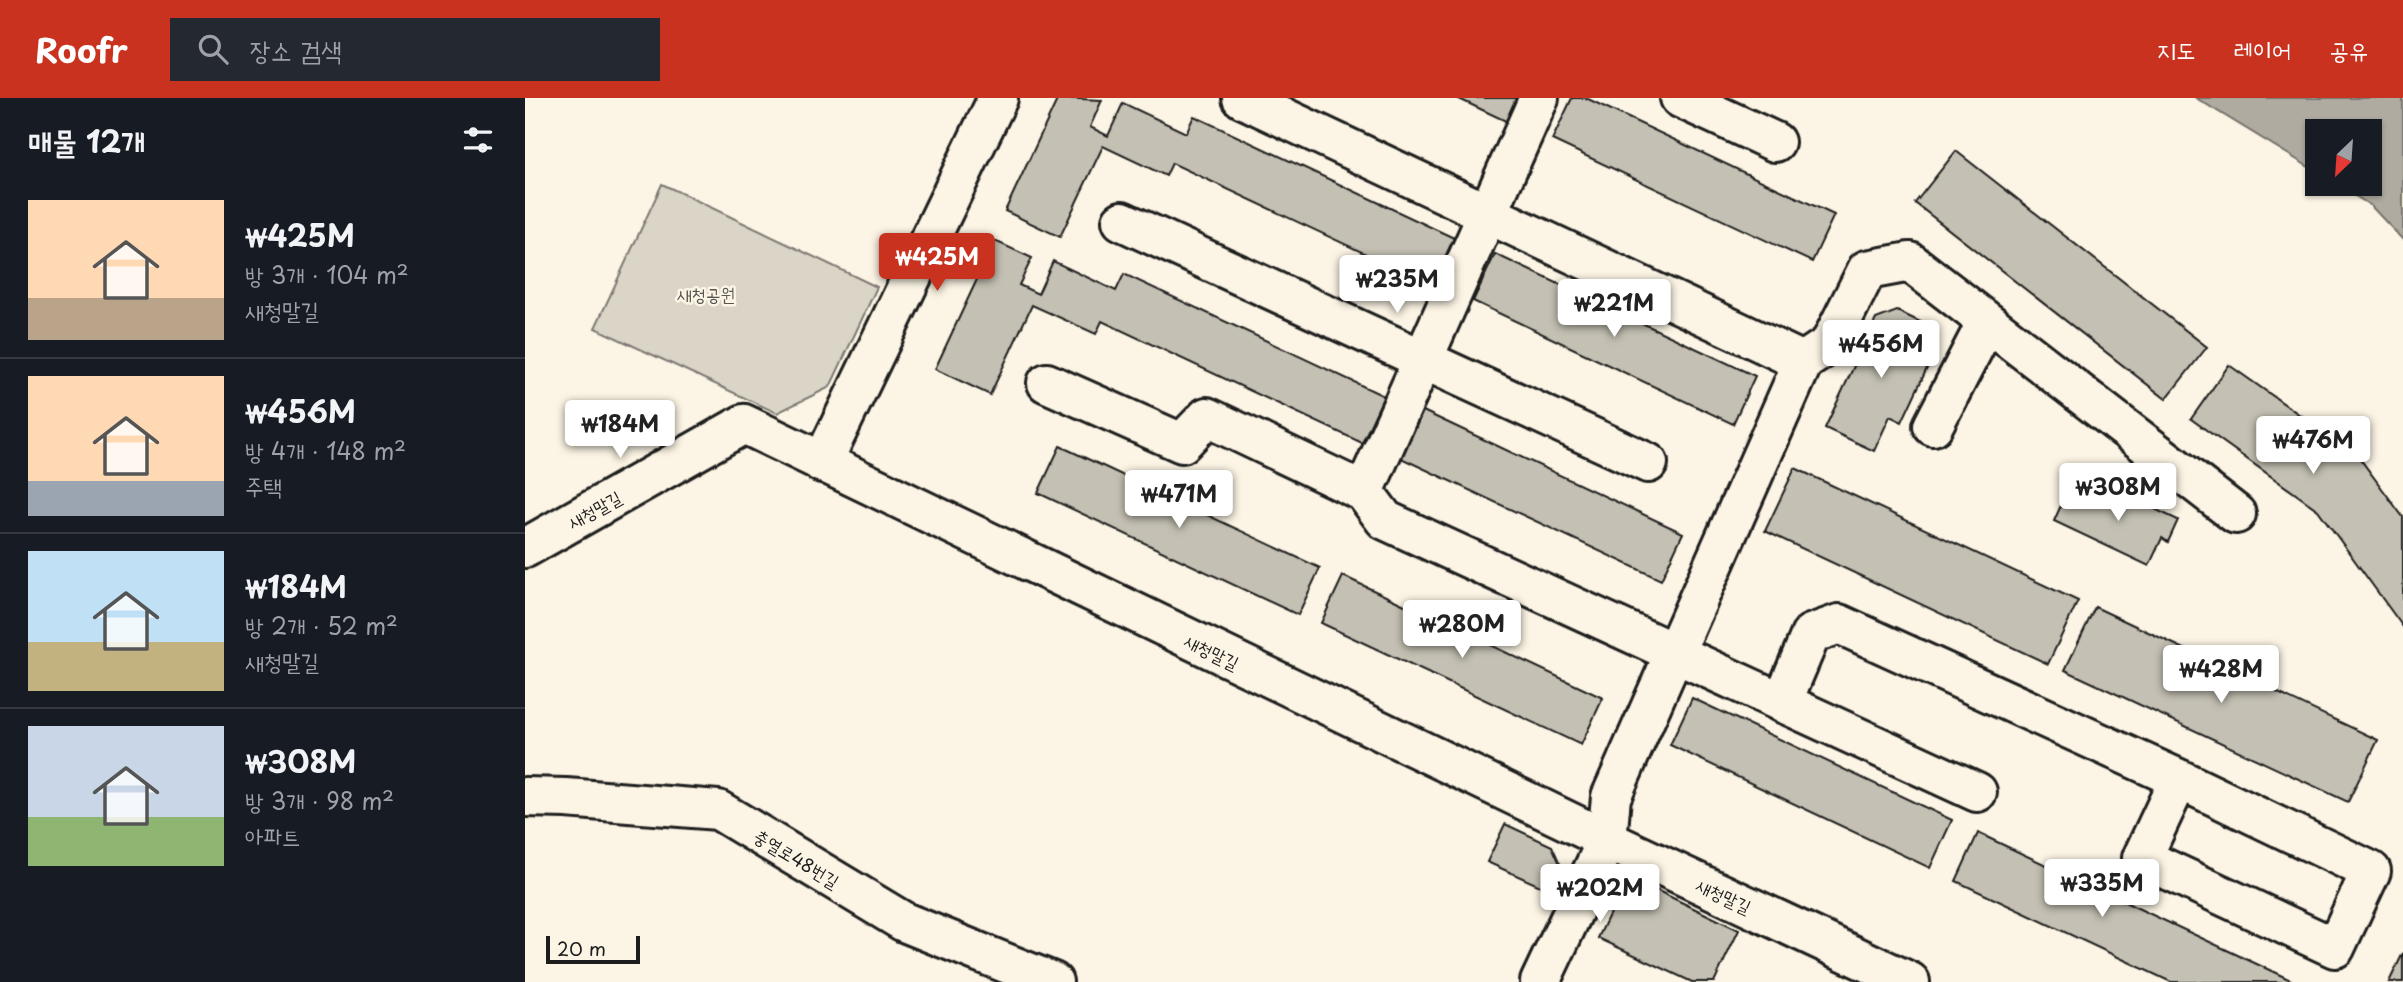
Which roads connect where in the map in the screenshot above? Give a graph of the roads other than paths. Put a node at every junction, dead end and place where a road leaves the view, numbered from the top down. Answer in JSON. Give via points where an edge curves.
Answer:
{"nodes":[{"id":1,"x":998,"y":98,"type":"edge"},
{"id":2,"x":1242,"y":98,"type":"edge"},
{"id":3,"x":1539,"y":98,"type":"edge"},
{"id":4,"x":1680,"y":98,"type":"edge"},
{"id":5,"x":1775,"y":142,"type":"dead end"},
{"id":6,"x":1487,"y":214,"type":"junction"},
{"id":7,"x":1122,"y":221,"type":"dead end"},
{"id":8,"x":1987,"y":322,"type":"junction"},
{"id":9,"x":1423,"y":359,"type":"junction"},
{"id":10,"x":1803,"y":362,"type":"junction"},
{"id":11,"x":1048,"y":383,"type":"dead end"},
{"id":12,"x":1933,"y":426,"type":"dead end"},
{"id":13,"x":822,"y":463,"type":"junction"},
{"id":14,"x":1648,"y":463,"type":"dead end"},
{"id":15,"x":1364,"y":492,"type":"junction"},
{"id":16,"x":2236,"y":514,"type":"dead end"},
{"id":17,"x":525,"y":548,"type":"edge"},
{"id":18,"x":1674,"y":653,"type":"junction"},
{"id":19,"x":1782,"y":703,"type":"junction"},
{"id":20,"x":2179,"y":779,"type":"junction"},
{"id":21,"x":1977,"y":792,"type":"dead end"},
{"id":22,"x":525,"y":797,"type":"edge"},
{"id":23,"x":1607,"y":840,"type":"junction"},
{"id":24,"x":1053,"y":982,"type":"edge"},
{"id":25,"x":1540,"y":982,"type":"edge"},
{"id":26,"x":1910,"y":982,"type":"edge"}],
"edges":[{"from":1,"to":13,"type":"street"},
{"from":2,"to":6,"type":"street"},
{"from":3,"to":6,"type":"street"},
{"from":4,"to":5,"type":"street"},
{"from":6,"to":9,"type":"street"},
{"from":6,"to":10,"type":"street"},
{"from":7,"to":9,"type":"street"},
{"from":8,"to":10,"type":"street","via":[[1910,262],[1867,270],[1830,344]]},
{"from":8,"to":12,"type":"street"},
{"from":8,"to":16,"type":"street"},
{"from":9,"to":14,"type":"street"},
{"from":9,"to":15,"type":"street"},
{"from":10,"to":18,"type":"street"},
{"from":11,"to":15,"type":"street","via":[[1182,443],[1207,417]]},
{"from":13,"to":17,"type":"street","name":"새청말길","via":[[744,424]]},
{"from":13,"to":23,"type":"street","name":"새청말길"},
{"from":15,"to":18,"type":"street","via":[[1385,520]]},
{"from":18,"to":19,"type":"street"},
{"from":18,"to":23,"type":"street","via":[[1611,797]]},
{"from":19,"to":20,"type":"street","via":[[1811,634],[1839,624]]},
{"from":19,"to":21,"type":"street"},
{"from":20,"to":20,"type":"street","via":[[2371,871],[2336,948],[2143,858]]},
{"from":22,"to":24,"type":"street","name":"충열로48번길","via":[[718,810],[904,922]]},
{"from":23,"to":25,"type":"street"},
{"from":23,"to":26,"type":"street","name":"새청말길"}]}
